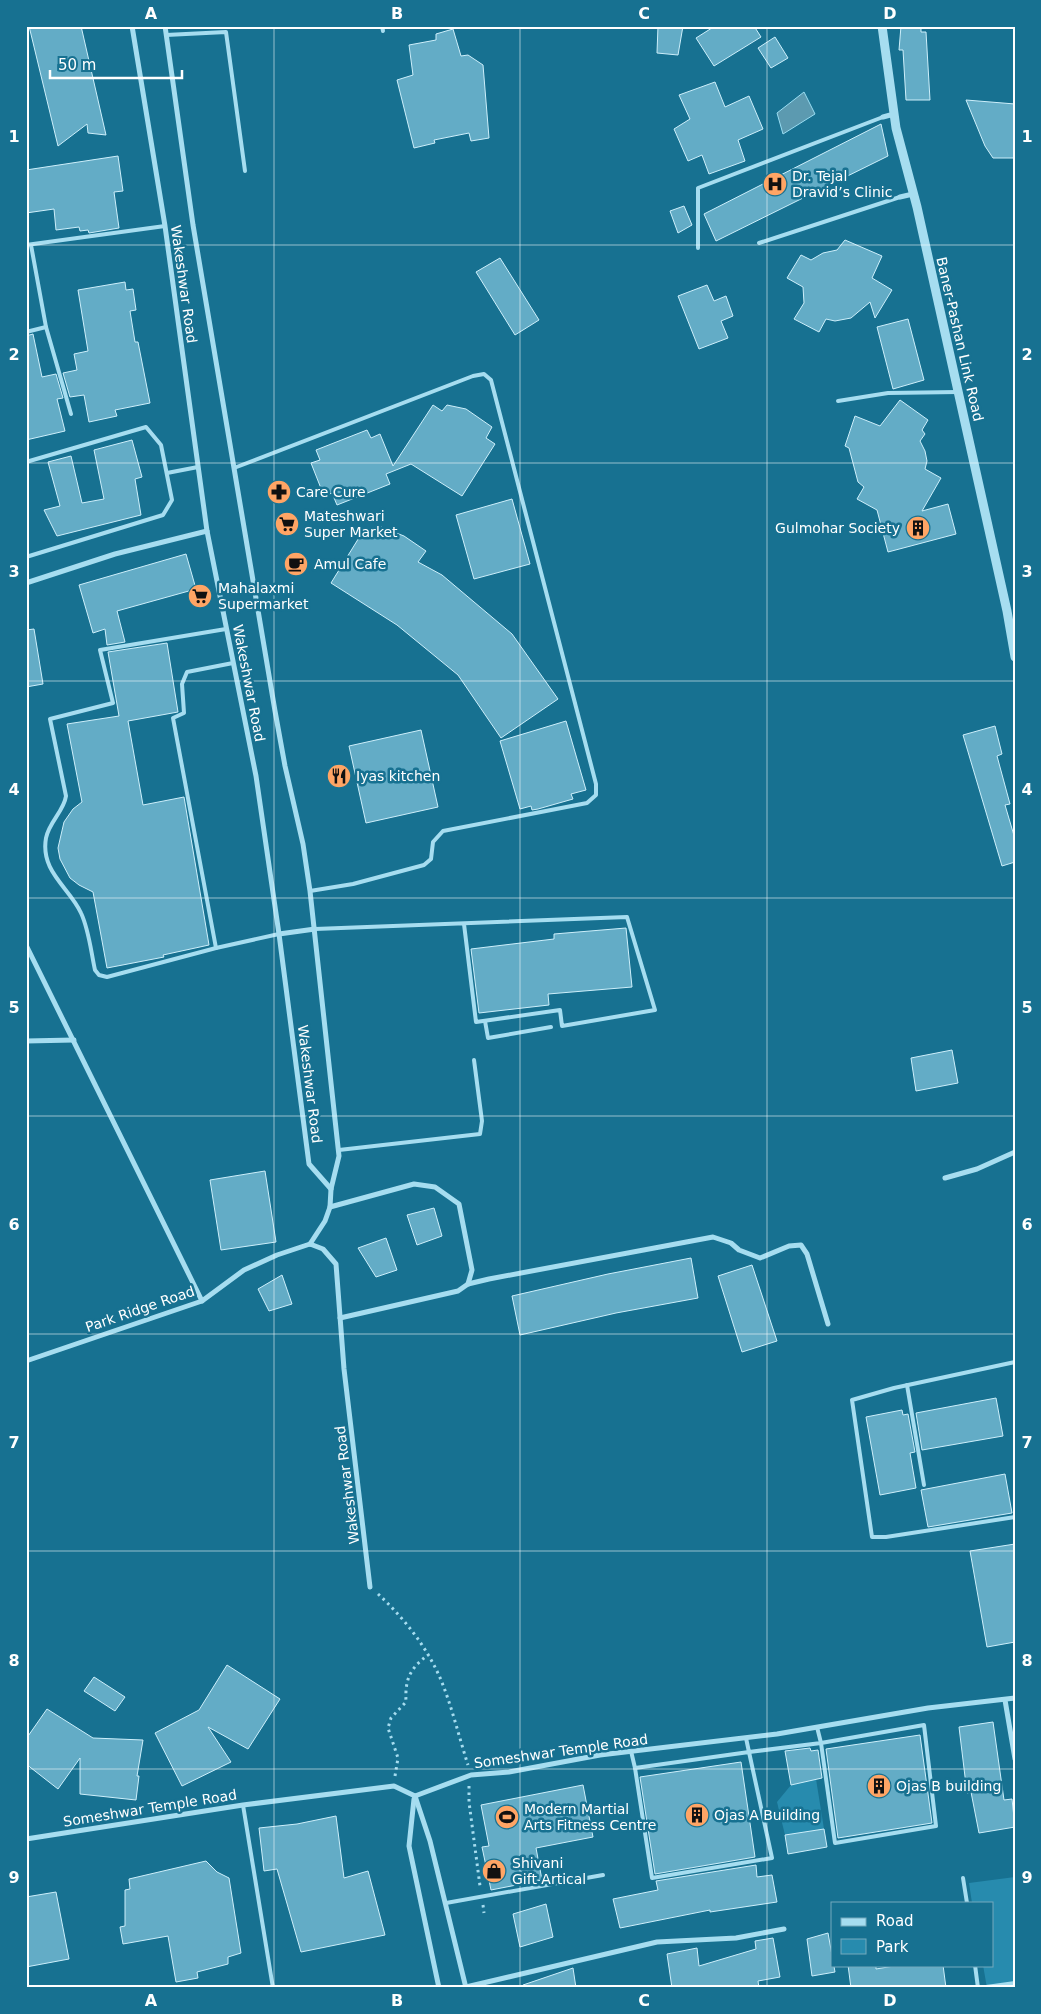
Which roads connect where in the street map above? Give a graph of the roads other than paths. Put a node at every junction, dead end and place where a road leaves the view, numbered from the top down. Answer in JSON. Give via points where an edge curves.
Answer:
{"nodes":[{"id":1,"x":132,"y":26,"type":"edge"},
{"id":2,"x":165,"y":26,"type":"edge"},
{"id":3,"x":226,"y":26,"type":"edge"},
{"id":4,"x":882,"y":26,"type":"edge"},
{"id":5,"x":226,"y":32,"type":"junction"},
{"id":6,"x":166,"y":35,"type":"junction"},
{"id":7,"x":894,"y":114,"type":"junction"},
{"id":8,"x":883,"y":117,"type":"joint"},
{"id":9,"x":245,"y":171,"type":"dead end"},
{"id":10,"x":913,"y":194,"type":"junction"},
{"id":11,"x":900,"y":197,"type":"joint"},
{"id":12,"x":165,"y":226,"type":"junction"},
{"id":13,"x":759,"y":243,"type":"dead end"},
{"id":14,"x":29,"y":245,"type":"edge"},
{"id":15,"x":698,"y":248,"type":"dead end"},
{"id":16,"x":46,"y":327,"type":"junction"},
{"id":17,"x":26,"y":332,"type":"edge"},
{"id":18,"x":958,"y":392,"type":"junction"},
{"id":19,"x":838,"y":401,"type":"dead end"},
{"id":20,"x":71,"y":414,"type":"dead end"},
{"id":21,"x":26,"y":462,"type":"edge"},
{"id":22,"x":198,"y":467,"type":"junction"},
{"id":23,"x":234,"y":468,"type":"junction"},
{"id":24,"x":167,"y":473,"type":"junction"},
{"id":25,"x":207,"y":531,"type":"junction"},
{"id":26,"x":26,"y":558,"type":"edge"},
{"id":27,"x":26,"y":583,"type":"edge"},
{"id":28,"x":226,"y":629,"type":"junction"},
{"id":29,"x":1015,"y":657,"type":"edge"},
{"id":30,"x":233,"y":663,"type":"junction"},
{"id":31,"x":310,"y":891,"type":"junction"},
{"id":32,"x":464,"y":924,"type":"junction"},
{"id":33,"x":315,"y":929,"type":"junction"},
{"id":34,"x":279,"y":934,"type":"junction"},
{"id":35,"x":26,"y":945,"type":"edge"},
{"id":36,"x":216,"y":948,"type":"junction"},
{"id":37,"x":485,"y":1021,"type":"junction"},
{"id":38,"x":551,"y":1027,"type":"dead end"},
{"id":39,"x":74,"y":1040,"type":"junction"},
{"id":40,"x":26,"y":1041,"type":"edge"},
{"id":41,"x":474,"y":1060,"type":"dead end"},
{"id":42,"x":339,"y":1150,"type":"junction"},
{"id":43,"x":1015,"y":1152,"type":"edge"},
{"id":44,"x":945,"y":1178,"type":"dead end"},
{"id":45,"x":331,"y":1189,"type":"junction"},
{"id":46,"x":330,"y":1206,"type":"junction"},
{"id":47,"x":310,"y":1244,"type":"junction"},
{"id":48,"x":468,"y":1284,"type":"junction"},
{"id":49,"x":202,"y":1301,"type":"junction"},
{"id":50,"x":340,"y":1318,"type":"junction"},
{"id":51,"x":828,"y":1324,"type":"dead end"},
{"id":52,"x":26,"y":1361,"type":"edge"},
{"id":53,"x":1015,"y":1362,"type":"edge"},
{"id":54,"x":907,"y":1385,"type":"junction"},
{"id":55,"x":924,"y":1485,"type":"dead end"},
{"id":56,"x":1015,"y":1517,"type":"edge"},
{"id":57,"x":370,"y":1587,"type":"road end"},
{"id":58,"x":1015,"y":1698,"type":"edge"},
{"id":59,"x":1005,"y":1700,"type":"junction"},
{"id":60,"x":817,"y":1727,"type":"junction"},
{"id":61,"x":746,"y":1738,"type":"junction"},
{"id":62,"x":820,"y":1743,"type":"junction"},
{"id":63,"x":631,"y":1751,"type":"junction"},
{"id":64,"x":749,"y":1752,"type":"junction"},
{"id":65,"x":1015,"y":1759,"type":"edge"},
{"id":66,"x":634,"y":1768,"type":"junction"},
{"id":67,"x":414,"y":1796,"type":"junction"},
{"id":68,"x":243,"y":1805,"type":"junction"},
{"id":69,"x":26,"y":1840,"type":"edge"},
{"id":70,"x":603,"y":1876,"type":"dead end"},
{"id":71,"x":963,"y":1878,"type":"dead end"},
{"id":72,"x":967,"y":1902,"type":"edge"},
{"id":73,"x":446,"y":1903,"type":"junction"},
{"id":74,"x":784,"y":1929,"type":"dead end"},
{"id":75,"x":975,"y":1966,"type":"edge"},
{"id":76,"x":1015,"y":1983,"type":"edge"},
{"id":77,"x":466,"y":1987,"type":"edge"},
{"id":78,"x":273,"y":1988,"type":"edge"},
{"id":79,"x":440,"y":1988,"type":"edge"},
{"id":80,"x":978,"y":1988,"type":"edge"}],
"edges":[{"from":1,"to":12,"type":"street","name":"Wakeshwar Road"},
{"from":2,"to":6,"type":"street","name":"Wakeshwar Road"},
{"from":3,"to":5,"type":"lane"},
{"from":4,"to":7,"type":"street","name":"Baner-Pashan Link Road"},
{"from":5,"to":6,"type":"lane"},
{"from":5,"to":9,"type":"lane"},
{"from":6,"to":23,"type":"street","name":"Wakeshwar Road"},
{"from":7,"to":8,"type":"street"},
{"from":7,"to":10,"type":"street","name":"Baner-Pashan Link Road"},
{"from":8,"to":15,"type":"lane","via":[[698,188]]},
{"from":10,"to":11,"type":"street"},
{"from":10,"to":18,"type":"street","name":"Baner-Pashan Link Road"},
{"from":11,"to":13,"type":"lane"},
{"from":12,"to":14,"type":"lane"},
{"from":12,"to":22,"type":"street","name":"Wakeshwar Road"},
{"from":14,"to":16,"type":"lane"},
{"from":16,"to":17,"type":"lane"},
{"from":16,"to":20,"type":"lane"},
{"from":18,"to":19,"type":"lane","via":[[888,393]]},
{"from":18,"to":29,"type":"street","name":"Baner-Pashan Link Road","via":[[1008,611]]},
{"from":21,"to":24,"type":"lane","via":[[146,427],[161,445]]},
{"from":22,"to":24,"type":"lane"},
{"from":22,"to":25,"type":"street","name":"Wakeshwar Road"},
{"from":23,"to":31,"type":"street","name":"Wakeshwar Road","via":[[285,766]]},
{"from":23,"to":31,"type":"lane","via":[[473,376],[484,374],[491,380],[596,784],[596,795],[587,803],[443,831],[433,842],[431,858],[424,866]]},
{"from":24,"to":26,"type":"lane","via":[[172,500],[163,515]]},
{"from":25,"to":27,"type":"street","via":[[115,554]]},
{"from":25,"to":28,"type":"street","name":"Wakeshwar Road"},
{"from":28,"to":30,"type":"street","name":"Wakeshwar Road"},
{"from":28,"to":36,"type":"lane","via":[[100,650],[113,703],[50,719],[66,796],[46,838],[48,862],[81,913],[99,975],[107,977]]},
{"from":30,"to":34,"type":"street","name":"Wakeshwar Road","via":[[256,776]]},
{"from":30,"to":36,"type":"lane","via":[[187,672],[182,684],[184,713],[173,718]]},
{"from":31,"to":33,"type":"street","name":"Wakeshwar Road"},
{"from":32,"to":33,"type":"lane"},
{"from":32,"to":37,"type":"lane","via":[[476,1022]]},
{"from":32,"to":37,"type":"lane","via":[[627,917],[655,1010],[562,1026],[560,1010]]},
{"from":33,"to":34,"type":"street"},
{"from":33,"to":42,"type":"street","name":"Wakeshwar Road"},
{"from":34,"to":36,"type":"lane"},
{"from":34,"to":45,"type":"street","name":"Wakeshwar Road","via":[[309,1164]]},
{"from":35,"to":39,"type":"street"},
{"from":37,"to":38,"type":"lane","via":[[488,1038]]},
{"from":39,"to":40,"type":"street"},
{"from":39,"to":49,"type":"street"},
{"from":41,"to":42,"type":"lane","via":[[482,1121],[480,1134]]},
{"from":42,"to":45,"type":"street","name":"Wakeshwar Road"},
{"from":43,"to":44,"type":"street","via":[[977,1169]]},
{"from":45,"to":46,"type":"street","name":"Wakeshwar Road"},
{"from":46,"to":47,"type":"street","name":"Wakeshwar Road","via":[[325,1221]]},
{"from":46,"to":48,"type":"street","via":[[414,1184],[435,1187],[459,1204],[472,1270]]},
{"from":47,"to":49,"type":"street","name":"Park Ridge Road","via":[[244,1270]]},
{"from":47,"to":50,"type":"street","name":"Wakeshwar Road","via":[[323,1249],[336,1264]]},
{"from":48,"to":50,"type":"street","via":[[458,1291]]},
{"from":48,"to":51,"type":"street","via":[[713,1237],[760,1258],[789,1246],[801,1245],[807,1254]]},
{"from":49,"to":52,"type":"street","name":"Park Ridge Road"},
{"from":50,"to":57,"type":"street","name":"Wakeshwar Road"},
{"from":53,"to":54,"type":"lane"},
{"from":54,"to":55,"type":"lane"},
{"from":54,"to":56,"type":"lane","via":[[852,1400],[872,1537]]},
{"from":58,"to":59,"type":"street","name":"Someshwar Temple Road"},
{"from":59,"to":60,"type":"street","name":"Someshwar Temple Road","via":[[928,1708]]},
{"from":59,"to":65,"type":"street"},
{"from":60,"to":61,"type":"street","name":"Someshwar Temple Road"},
{"from":60,"to":62,"type":"lane"},
{"from":61,"to":63,"type":"street","name":"Someshwar Temple Road"},
{"from":61,"to":64,"type":"lane"},
{"from":62,"to":62,"type":"lane","via":[[836,1843],[936,1826],[924,1725]]},
{"from":62,"to":64,"type":"lane"},
{"from":63,"to":66,"type":"lane"},
{"from":63,"to":67,"type":"street","name":"Someshwar Temple Road","via":[[509,1772],[471,1775]]},
{"from":64,"to":66,"type":"lane"},
{"from":64,"to":66,"type":"lane","via":[[772,1858],[652,1878]]},
{"from":67,"to":68,"type":"street","name":"Someshwar Temple Road","via":[[394,1786]]},
{"from":67,"to":73,"type":"street"},
{"from":67,"to":79,"type":"street","via":[[409,1846]]},
{"from":68,"to":69,"type":"street","name":"Someshwar Temple Road"},
{"from":68,"to":78,"type":"lane"},
{"from":70,"to":73,"type":"lane"},
{"from":71,"to":72,"type":"lane"},
{"from":73,"to":77,"type":"street"},
{"from":74,"to":77,"type":"street","via":[[736,1938],[657,1942]]},
{"from":75,"to":80,"type":"lane"},
{"from":76,"to":80,"type":"lane"}]}
